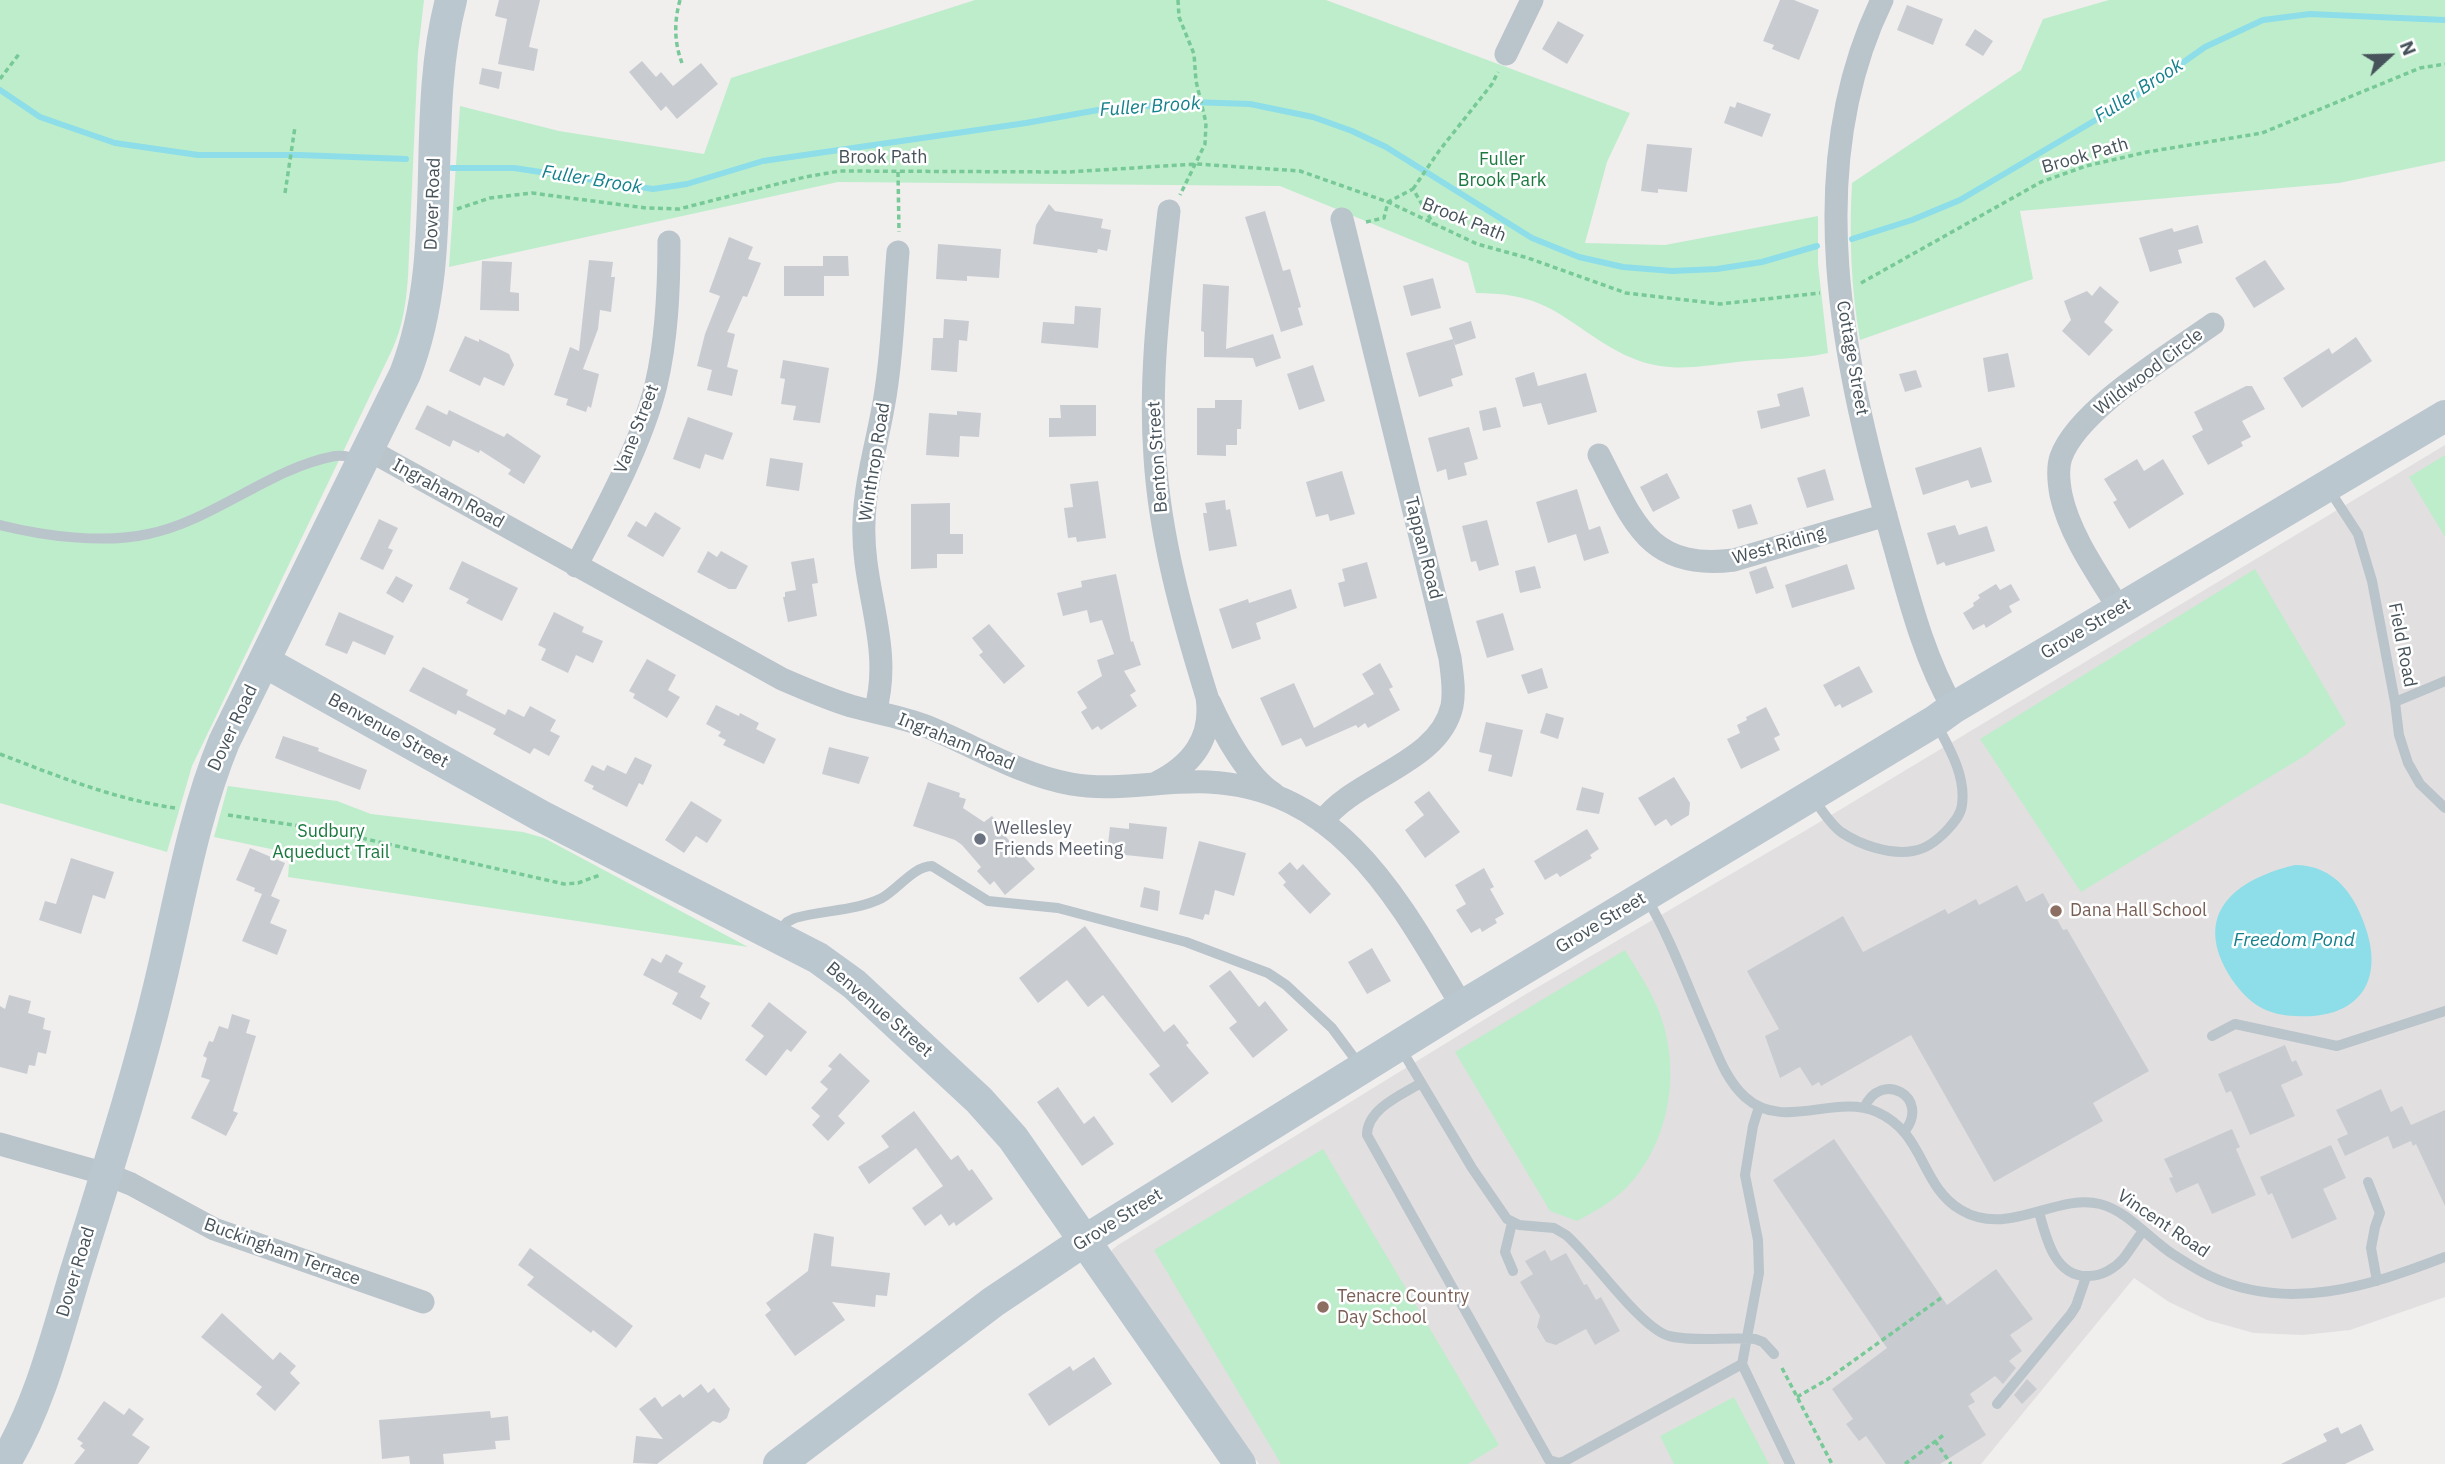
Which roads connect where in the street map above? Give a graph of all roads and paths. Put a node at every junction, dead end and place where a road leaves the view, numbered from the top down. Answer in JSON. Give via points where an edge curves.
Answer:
{"nodes":[{"id":1,"x":450,"y":0,"type":"edge"},
{"id":2,"x":680,"y":0,"type":"edge"},
{"id":3,"x":1178,"y":0,"type":"edge"},
{"id":4,"x":1532,"y":0,"type":"edge"},
{"id":5,"x":1881,"y":0,"type":"edge"},
{"id":6,"x":19,"y":54,"type":"dead end"},
{"id":7,"x":1506,"y":54,"type":"joint"},
{"id":8,"x":682,"y":63,"type":"dead end"},
{"id":9,"x":2445,"y":64,"type":"edge"},
{"id":10,"x":0,"y":79,"type":"edge"},
{"id":11,"x":295,"y":127,"type":"dead end"},
{"id":12,"x":1197,"y":164,"type":"junction"},
{"id":13,"x":898,"y":172,"type":"junction"},
{"id":14,"x":1413,"y":188,"type":"junction"},
{"id":15,"x":285,"y":193,"type":"dead end"},
{"id":16,"x":1388,"y":202,"type":"junction"},
{"id":17,"x":434,"y":209,"type":"junction"},
{"id":18,"x":1169,"y":211,"type":"joint"},
{"id":19,"x":1343,"y":223,"type":"joint"},
{"id":20,"x":1435,"y":225,"type":"junction"},
{"id":21,"x":669,"y":242,"type":"dead end"},
{"id":22,"x":898,"y":252,"type":"joint"},
{"id":23,"x":1839,"y":291,"type":"junction"},
{"id":24,"x":2213,"y":324,"type":"dead end"},
{"id":25,"x":2445,"y":416,"type":"edge"},
{"id":26,"x":1599,"y":455,"type":"dead end"},
{"id":27,"x":365,"y":456,"type":"junction"},
{"id":28,"x":2326,"y":486,"type":"junction"},
{"id":29,"x":1886,"y":515,"type":"junction"},
{"id":30,"x":0,"y":525,"type":"edge"},
{"id":31,"x":576,"y":566,"type":"junction"},
{"id":32,"x":2119,"y":609,"type":"junction"},
{"id":33,"x":265,"y":662,"type":"junction"},
{"id":34,"x":2445,"y":681,"type":"edge"},
{"id":35,"x":1208,"y":697,"type":"junction"},
{"id":36,"x":2395,"y":702,"type":"junction"},
{"id":37,"x":875,"y":712,"type":"junction"},
{"id":38,"x":1944,"y":715,"type":"junction"},
{"id":39,"x":0,"y":754,"type":"edge"},
{"id":40,"x":1151,"y":786,"type":"junction"},
{"id":41,"x":1812,"y":796,"type":"junction"},
{"id":42,"x":1282,"y":799,"type":"junction"},
{"id":43,"x":2445,"y":808,"type":"edge"},
{"id":44,"x":200,"y":812,"type":"junction"},
{"id":45,"x":1322,"y":822,"type":"junction"},
{"id":46,"x":633,"y":862,"type":"junction"},
{"id":47,"x":1645,"y":896,"type":"junction"},
{"id":48,"x":777,"y":935,"type":"junction"},
{"id":49,"x":1462,"y":1006,"type":"junction"},
{"id":50,"x":2445,"y":1011,"type":"edge"},
{"id":51,"x":2212,"y":1036,"type":"dead end"},
{"id":52,"x":1398,"y":1045,"type":"junction"},
{"id":53,"x":1361,"y":1068,"type":"junction"},
{"id":54,"x":1420,"y":1083,"type":"junction"},
{"id":55,"x":1759,"y":1107,"type":"junction"},
{"id":56,"x":1864,"y":1108,"type":"junction"},
{"id":57,"x":1905,"y":1131,"type":"junction"},
{"id":58,"x":0,"y":1144,"type":"edge"},
{"id":59,"x":106,"y":1174,"type":"junction"},
{"id":60,"x":2368,"y":1182,"type":"dead end"},
{"id":61,"x":2039,"y":1212,"type":"junction"},
{"id":62,"x":1512,"y":1223,"type":"junction"},
{"id":63,"x":2143,"y":1231,"type":"junction"},
{"id":64,"x":1084,"y":1241,"type":"junction"},
{"id":65,"x":2445,"y":1257,"type":"edge"},
{"id":66,"x":1513,"y":1271,"type":"dead end"},
{"id":67,"x":2086,"y":1277,"type":"junction"},
{"id":68,"x":2377,"y":1281,"type":"junction"},
{"id":69,"x":1941,"y":1298,"type":"dead end"},
{"id":70,"x":423,"y":1302,"type":"dead end"},
{"id":71,"x":1746,"y":1338,"type":"junction"},
{"id":72,"x":1774,"y":1354,"type":"joint"},
{"id":73,"x":1742,"y":1364,"type":"junction"},
{"id":74,"x":1797,"y":1396,"type":"junction"},
{"id":75,"x":1997,"y":1404,"type":"dead end"},
{"id":76,"x":1945,"y":1434,"type":"dead end"},
{"id":77,"x":1935,"y":1441,"type":"junction"},
{"id":78,"x":4,"y":1464,"type":"edge"},
{"id":79,"x":779,"y":1464,"type":"edge"},
{"id":80,"x":1240,"y":1464,"type":"edge"},
{"id":81,"x":1790,"y":1464,"type":"edge"},
{"id":82,"x":1832,"y":1464,"type":"edge"},
{"id":83,"x":1905,"y":1464,"type":"edge"},
{"id":84,"x":1951,"y":1464,"type":"edge"}],
"edges":[{"from":1,"to":17,"type":"street","name":"Dover Road","via":[[440,67]]},
{"from":2,"to":8,"type":"path","via":[[675,27]]},
{"from":3,"to":12,"type":"path","via":[[1179,17],[1194,54],[1206,123],[1205,144]]},
{"from":4,"to":7,"type":"street"},
{"from":5,"to":23,"type":"street","name":"Cottage Street","via":[[1857,62],[1844,116],[1836,208]]},
{"from":6,"to":10,"type":"path"},
{"from":7,"to":14,"type":"path","via":[[1492,84]]},
{"from":9,"to":23,"type":"path","name":"Brook Path","via":[[2420,68],[2262,133],[2147,152],[2041,182],[1858,285]]},
{"from":11,"to":15,"type":"path"},
{"from":12,"to":13,"type":"path","name":"Brook Path","via":[[1068,172]]},
{"from":12,"to":16,"type":"path","name":"Brook Path","via":[[1300,171]]},
{"from":12,"to":18,"type":"path"},
{"from":13,"to":17,"type":"path","name":"Brook Path","via":[[813,175],[679,209],[532,193],[463,208]]},
{"from":13,"to":22,"type":"path"},
{"from":14,"to":16,"type":"path"},
{"from":14,"to":20,"type":"path"},
{"from":16,"to":19,"type":"path","via":[[1384,218]]},
{"from":16,"to":20,"type":"path","name":"Brook Path"},
{"from":17,"to":27,"type":"street","name":"Dover Road","via":[[418,337]]},
{"from":18,"to":35,"type":"street","name":"Benton Street","via":[[1155,352],[1155,458],[1174,581]]},
{"from":19,"to":45,"type":"street","name":"Tappan Road","via":[[1450,658],[1454,690],[1448,719],[1431,743],[1342,800]]},
{"from":20,"to":23,"type":"path","name":"Brook Path","via":[[1477,244],[1626,293],[1720,304]]},
{"from":21,"to":31,"type":"street","name":"Vane Street","via":[[668,309],[655,387],[637,440]]},
{"from":22,"to":37,"type":"street","name":"Winthrop Road","via":[[888,382],[864,518],[866,567],[882,656]]},
{"from":23,"to":29,"type":"street","name":"Cottage Street"},
{"from":24,"to":32,"type":"street","name":"Wildwood Circle","via":[[2101,404],[2061,457],[2061,498],[2080,542]]},
{"from":25,"to":28,"type":"street","name":"Grove Street"},
{"from":26,"to":29,"type":"street","name":"West Riding","via":[[1639,528],[1670,555],[1690,560],[1734,560]]},
{"from":27,"to":30,"type":"lane","via":[[323,460],[178,525],[144,535],[48,534]]},
{"from":27,"to":31,"type":"street","name":"Ingraham Road"},
{"from":27,"to":33,"type":"street","name":"Dover Road"},
{"from":28,"to":32,"type":"street","name":"Grove Street"},
{"from":28,"to":36,"type":"lane","name":"Field Road","via":[[2358,534],[2372,581]]},
{"from":29,"to":38,"type":"street","name":"Cottage Street"},
{"from":31,"to":37,"type":"street","name":"Ingraham Road","via":[[782,679]]},
{"from":32,"to":38,"type":"street","name":"Grove Street"},
{"from":33,"to":44,"type":"street","name":"Dover Road","via":[[224,741]]},
{"from":33,"to":46,"type":"street","name":"Benvenue Street"},
{"from":34,"to":36,"type":"lane"},
{"from":35,"to":40,"type":"street","name":"Benton Street","via":[[1207,732],[1193,755],[1175,773]]},
{"from":35,"to":42,"type":"street","name":"Benton Street","via":[[1250,771],[1264,788]]},
{"from":36,"to":43,"type":"lane","name":"Field Road","via":[[2408,763],[2420,784]]},
{"from":37,"to":40,"type":"street","name":"Ingraham Road","via":[[928,727],[1053,780],[1097,787]]},
{"from":38,"to":41,"type":"street","name":"Grove Street"},
{"from":38,"to":41,"type":"lane","via":[[1962,784],[1962,807],[1930,845],[1914,851],[1885,850],[1858,841],[1838,830]]},
{"from":39,"to":44,"type":"path","via":[[129,799]]},
{"from":40,"to":42,"type":"street","name":"Ingraham Road","via":[[1223,783]]},
{"from":41,"to":47,"type":"street","name":"Grove Street"},
{"from":42,"to":45,"type":"street","name":"Ingraham Road"},
{"from":44,"to":46,"type":"path","via":[[291,823],[564,884]]},
{"from":44,"to":59,"type":"street","name":"Dover Road","via":[[150,1023]]},
{"from":45,"to":49,"type":"street","name":"Ingraham Road","via":[[1359,852],[1382,880]]},
{"from":46,"to":48,"type":"street","name":"Benvenue Street"},
{"from":47,"to":49,"type":"street","name":"Grove Street"},
{"from":47,"to":55,"type":"lane","via":[[1727,1074]]},
{"from":48,"to":53,"type":"lane","via":[[795,918],[877,900],[914,872],[926,866],[937,868],[988,901],[1058,908],[1186,942],[1278,978],[1332,1028]]},
{"from":48,"to":64,"type":"street","name":"Benvenue Street","via":[[854,984],[979,1100],[1013,1138]]},
{"from":49,"to":52,"type":"street","name":"Grove Street"},
{"from":50,"to":51,"type":"lane","via":[[2337,1046],[2235,1024]]},
{"from":52,"to":53,"type":"street","name":"Grove Street"},
{"from":52,"to":54,"type":"lane"},
{"from":53,"to":64,"type":"street","name":"Grove Street"},
{"from":54,"to":62,"type":"lane"},
{"from":54,"to":73,"type":"lane","via":[[1377,1111],[1367,1127],[1370,1143],[1549,1460],[1565,1461]]},
{"from":55,"to":56,"type":"lane","name":"Vincent Road","via":[[1780,1112]]},
{"from":55,"to":71,"type":"lane","via":[[1745,1175],[1760,1257]]},
{"from":56,"to":57,"type":"lane","name":"Vincent Road","via":[[1884,1115]]},
{"from":56,"to":57,"type":"lane","via":[[1879,1090],[1900,1092],[1914,1110]]},
{"from":57,"to":61,"type":"lane","name":"Vincent Road","via":[[1936,1186],[1963,1212],[1998,1220]]},
{"from":58,"to":59,"type":"street","name":"Buckingham Terrace"},
{"from":59,"to":70,"type":"street","name":"Buckingham Terrace","via":[[223,1232]]},
{"from":59,"to":78,"type":"street","name":"Dover Road","via":[[41,1385]]},
{"from":60,"to":68,"type":"lane","via":[[2380,1213],[2371,1248]]},
{"from":61,"to":63,"type":"lane","name":"Vincent Road","via":[[2102,1204]]},
{"from":61,"to":67,"type":"lane","via":[[2054,1255],[2069,1271]]},
{"from":62,"to":66,"type":"lane","via":[[1505,1252]]},
{"from":62,"to":71,"type":"lane","via":[[1554,1228],[1566,1235],[1642,1318],[1661,1332],[1685,1338]]},
{"from":63,"to":67,"type":"lane","via":[[2115,1266]]},
{"from":63,"to":68,"type":"lane","name":"Vincent Road","via":[[2210,1276],[2249,1289],[2325,1293]]},
{"from":64,"to":79,"type":"street","name":"Grove Street","via":[[993,1302]]},
{"from":64,"to":80,"type":"street","name":"Benvenue Street"},
{"from":65,"to":68,"type":"lane","name":"Vincent Road"},
{"from":67,"to":75,"type":"lane","via":[[2071,1314]]},
{"from":69,"to":74,"type":"path"},
{"from":71,"to":72,"type":"lane","via":[[1763,1342]]},
{"from":71,"to":73,"type":"lane"},
{"from":72,"to":74,"type":"path"},
{"from":73,"to":81,"type":"lane"},
{"from":74,"to":82,"type":"path"},
{"from":76,"to":77,"type":"path"},
{"from":77,"to":83,"type":"path"},
{"from":77,"to":84,"type":"path"}]}
